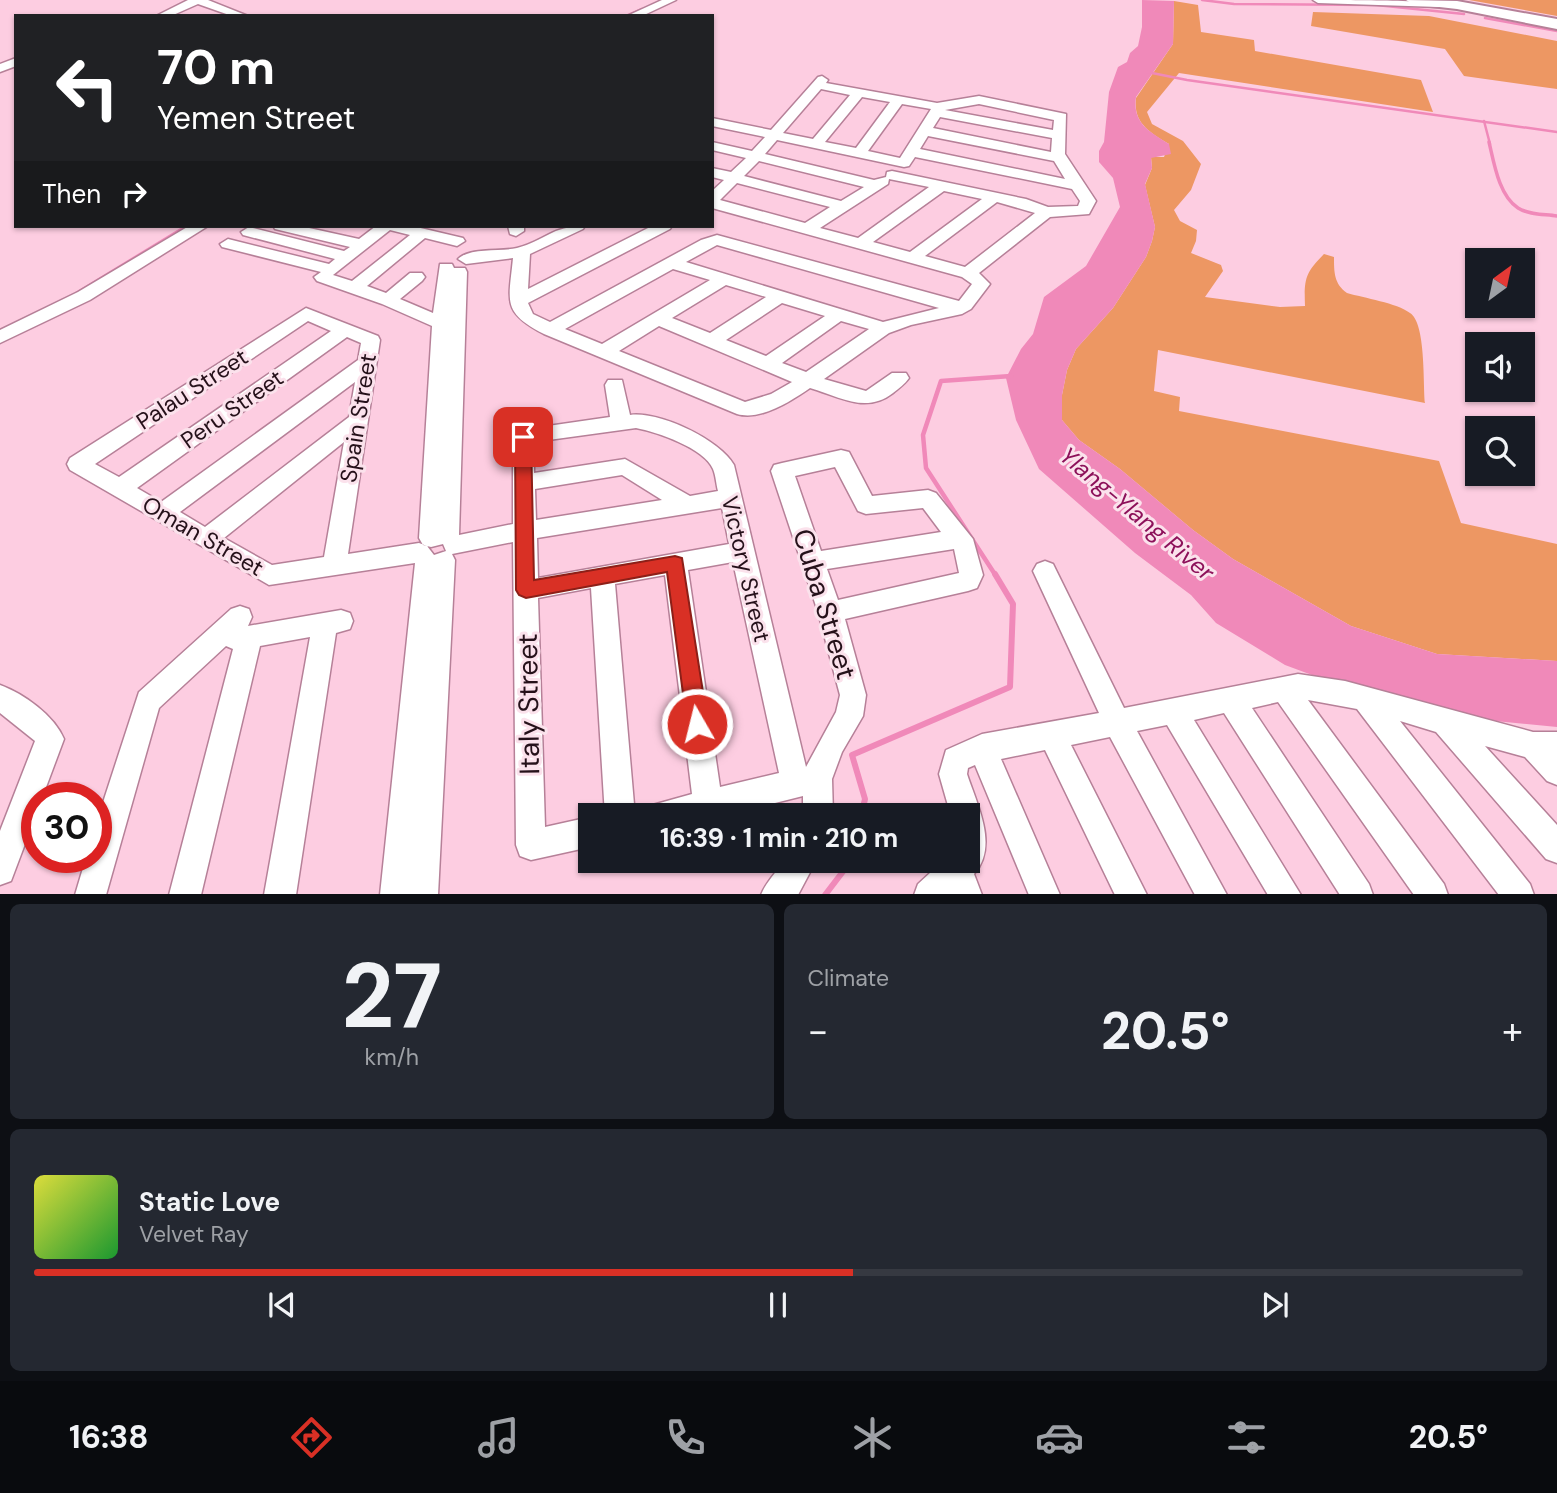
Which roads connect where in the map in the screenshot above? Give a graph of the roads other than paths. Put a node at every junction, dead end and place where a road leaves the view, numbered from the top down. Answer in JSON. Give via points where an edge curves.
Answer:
{"nodes":[{"id":1,"x":197,"y":0,"type":"edge"},
{"id":2,"x":671,"y":0,"type":"edge"},
{"id":3,"x":1318,"y":0,"type":"edge"},
{"id":4,"x":1413,"y":0,"type":"edge"},
{"id":5,"x":1454,"y":3,"type":"edge"},
{"id":6,"x":219,"y":7,"type":"junction"},
{"id":7,"x":166,"y":14,"type":"edge"},
{"id":8,"x":204,"y":14,"type":"edge"},
{"id":9,"x":237,"y":14,"type":"edge"},
{"id":10,"x":637,"y":14,"type":"edge"},
{"id":11,"x":1557,"y":22,"type":"edge"},
{"id":12,"x":860,"y":92,"type":"junction"},
{"id":13,"x":901,"y":98,"type":"junction"},
{"id":14,"x":938,"y":109,"type":"junction"},
{"id":15,"x":714,"y":122,"type":"edge"},
{"id":16,"x":925,"y":131,"type":"junction"},
{"id":17,"x":776,"y":133,"type":"junction"},
{"id":18,"x":816,"y":144,"type":"junction"},
{"id":19,"x":714,"y":146,"type":"edge"},
{"id":20,"x":859,"y":154,"type":"junction"},
{"id":21,"x":757,"y":155,"type":"junction"},
{"id":22,"x":908,"y":158,"type":"junction"},
{"id":23,"x":1059,"y":158,"type":"junction"},
{"id":24,"x":714,"y":172,"type":"edge"},
{"id":25,"x":892,"y":174,"type":"junction"},
{"id":26,"x":736,"y":177,"type":"junction"},
{"id":27,"x":876,"y":185,"type":"junction"},
{"id":28,"x":942,"y":186,"type":"junction"},
{"id":29,"x":1079,"y":186,"type":"junction"},
{"id":30,"x":995,"y":197,"type":"junction"},
{"id":31,"x":714,"y":199,"type":"edge"},
{"id":32,"x":714,"y":202,"type":"edge"},
{"id":33,"x":843,"y":206,"type":"junction"},
{"id":34,"x":1046,"y":212,"type":"junction"},
{"id":35,"x":197,"y":228,"type":"edge"},
{"id":36,"x":300,"y":228,"type":"edge"},
{"id":37,"x":340,"y":228,"type":"edge"},
{"id":38,"x":401,"y":228,"type":"edge"},
{"id":39,"x":573,"y":228,"type":"edge"},
{"id":40,"x":660,"y":228,"type":"edge"},
{"id":41,"x":255,"y":229,"type":"edge"},
{"id":42,"x":805,"y":230,"type":"junction"},
{"id":43,"x":422,"y":233,"type":"junction"},
{"id":44,"x":374,"y":236,"type":"edge"},
{"id":45,"x":859,"y":245,"type":"junction"},
{"id":46,"x":454,"y":249,"type":"edge"},
{"id":47,"x":522,"y":252,"type":"junction"},
{"id":48,"x":347,"y":257,"type":"junction"},
{"id":49,"x":911,"y":259,"type":"junction"},
{"id":50,"x":671,"y":263,"type":"junction"},
{"id":51,"x":968,"y":273,"type":"junction"},
{"id":52,"x":323,"y":277,"type":"junction"},
{"id":53,"x":416,"y":277,"type":"dead end"},
{"id":54,"x":724,"y":279,"type":"junction"},
{"id":55,"x":354,"y":288,"type":"junction"},
{"id":56,"x":780,"y":296,"type":"junction"},
{"id":57,"x":388,"y":300,"type":"junction"},
{"id":58,"x":518,"y":301,"type":"junction"},
{"id":59,"x":959,"y":308,"type":"junction"},
{"id":60,"x":306,"y":314,"type":"joint"},
{"id":61,"x":839,"y":314,"type":"junction"},
{"id":62,"x":658,"y":319,"type":"junction"},
{"id":63,"x":449,"y":327,"type":"junction"},
{"id":64,"x":884,"y":328,"type":"junction"},
{"id":65,"x":344,"y":330,"type":"junction"},
{"id":66,"x":550,"y":330,"type":"junction"},
{"id":67,"x":0,"y":337,"type":"edge"},
{"id":68,"x":711,"y":341,"type":"junction"},
{"id":69,"x":603,"y":352,"type":"junction"},
{"id":70,"x":367,"y":363,"type":"junction"},
{"id":71,"x":768,"y":364,"type":"junction"},
{"id":72,"x":900,"y":379,"type":"dead end"},
{"id":73,"x":806,"y":380,"type":"junction"},
{"id":74,"x":615,"y":385,"type":"dead end"},
{"id":75,"x":358,"y":420,"type":"junction"},
{"id":76,"x":621,"y":423,"type":"junction"},
{"id":77,"x":515,"y":438,"type":"joint"},
{"id":78,"x":78,"y":464,"type":"joint"},
{"id":79,"x":523,"y":482,"type":"junction"},
{"id":80,"x":120,"y":488,"type":"junction"},
{"id":81,"x":729,"y":498,"type":"junction"},
{"id":82,"x":688,"y":505,"type":"junction"},
{"id":83,"x":162,"y":513,"type":"junction"},
{"id":84,"x":524,"y":531,"type":"junction"},
{"id":85,"x":958,"y":538,"type":"junction"},
{"id":86,"x":206,"y":539,"type":"junction"},
{"id":87,"x":437,"y":549,"type":"junction"},
{"id":88,"x":741,"y":551,"type":"junction"},
{"id":89,"x":813,"y":562,"type":"junction"},
{"id":90,"x":675,"y":563,"type":"junction"},
{"id":91,"x":335,"y":564,"type":"junction"},
{"id":92,"x":1045,"y":571,"type":"dead end"},
{"id":93,"x":602,"y":576,"type":"junction"},
{"id":94,"x":526,"y":590,"type":"junction"},
{"id":95,"x":830,"y":612,"type":"junction"},
{"id":96,"x":244,"y":627,"type":"junction"},
{"id":97,"x":1284,"y":689,"type":"junction"},
{"id":98,"x":0,"y":697,"type":"edge"},
{"id":99,"x":1366,"y":699,"type":"junction"},
{"id":100,"x":1231,"y":700,"type":"junction"},
{"id":101,"x":1173,"y":711,"type":"junction"},
{"id":102,"x":1443,"y":719,"type":"junction"},
{"id":103,"x":1117,"y":722,"type":"junction"},
{"id":104,"x":1051,"y":734,"type":"junction"},
{"id":105,"x":1545,"y":746,"type":"edge"},
{"id":106,"x":982,"y":748,"type":"junction"},
{"id":107,"x":1557,"y":771,"type":"edge"},
{"id":108,"x":807,"y":781,"type":"junction"},
{"id":109,"x":619,"y":803,"type":"edge"},
{"id":110,"x":708,"y":803,"type":"edge"},
{"id":111,"x":712,"y":803,"type":"edge"},
{"id":112,"x":814,"y":803,"type":"edge"},
{"id":113,"x":962,"y":803,"type":"edge"},
{"id":114,"x":578,"y":835,"type":"edge"},
{"id":115,"x":1557,"y":849,"type":"edge"},
{"id":116,"x":0,"y":870,"type":"edge"},
{"id":117,"x":794,"y":873,"type":"edge"},
{"id":118,"x":962,"y":873,"type":"edge"},
{"id":119,"x":90,"y":894,"type":"edge"},
{"id":120,"x":185,"y":894,"type":"edge"},
{"id":121,"x":280,"y":894,"type":"edge"},
{"id":122,"x":396,"y":894,"type":"edge"},
{"id":123,"x":422,"y":894,"type":"edge"},
{"id":124,"x":776,"y":894,"type":"edge"},
{"id":125,"x":929,"y":894,"type":"edge"},
{"id":126,"x":1045,"y":894,"type":"edge"},
{"id":127,"x":1132,"y":894,"type":"edge"},
{"id":128,"x":1212,"y":894,"type":"edge"},
{"id":129,"x":1286,"y":894,"type":"edge"},
{"id":130,"x":1358,"y":894,"type":"edge"},
{"id":131,"x":1433,"y":894,"type":"edge"},
{"id":132,"x":1519,"y":894,"type":"edge"}],
"edges":[{"from":1,"to":6,"type":"street"},
{"from":1,"to":7,"type":"street"},
{"from":2,"to":10,"type":"street"},
{"from":3,"to":5,"type":"street"},
{"from":4,"to":5,"type":"main road"},
{"from":5,"to":11,"type":"main road"},
{"from":6,"to":8,"type":"street"},
{"from":6,"to":9,"type":"street"},
{"from":12,"to":13,"type":"street"},
{"from":12,"to":17,"type":"street","via":[[820,82]]},
{"from":12,"to":18,"type":"street"},
{"from":13,"to":14,"type":"street"},
{"from":13,"to":20,"type":"street"},
{"from":14,"to":16,"type":"street"},
{"from":14,"to":23,"type":"street","via":[[979,100],[1052,113],[1061,117]]},
{"from":15,"to":17,"type":"street"},
{"from":16,"to":22,"type":"street"},
{"from":16,"to":23,"type":"street"},
{"from":17,"to":18,"type":"street"},
{"from":17,"to":21,"type":"street"},
{"from":18,"to":20,"type":"street"},
{"from":19,"to":21,"type":"street"},
{"from":20,"to":22,"type":"street"},
{"from":21,"to":26,"type":"street"},
{"from":21,"to":27,"type":"street"},
{"from":22,"to":25,"type":"street"},
{"from":22,"to":29,"type":"street"},
{"from":23,"to":29,"type":"street"},
{"from":24,"to":26,"type":"street"},
{"from":25,"to":27,"type":"street"},
{"from":25,"to":28,"type":"street"},
{"from":26,"to":31,"type":"street"},
{"from":26,"to":33,"type":"street"},
{"from":27,"to":33,"type":"street"},
{"from":28,"to":30,"type":"street"},
{"from":28,"to":45,"type":"street"},
{"from":29,"to":34,"type":"street","via":[[1088,201],[1082,214]]},
{"from":30,"to":34,"type":"street"},
{"from":30,"to":49,"type":"street"},
{"from":32,"to":42,"type":"street"},
{"from":33,"to":42,"type":"street"},
{"from":34,"to":51,"type":"street"},
{"from":35,"to":67,"type":"street","via":[[84,296]]},
{"from":36,"to":44,"type":"street"},
{"from":37,"to":44,"type":"street"},
{"from":38,"to":43,"type":"street"},
{"from":39,"to":47,"type":"street"},
{"from":40,"to":58,"type":"street"},
{"from":41,"to":48,"type":"street"},
{"from":41,"to":52,"type":"street","via":[[228,244]]},
{"from":42,"to":45,"type":"street"},
{"from":43,"to":46,"type":"street"},
{"from":43,"to":55,"type":"street"},
{"from":44,"to":48,"type":"street"},
{"from":45,"to":49,"type":"street"},
{"from":46,"to":47,"type":"street"},
{"from":46,"to":63,"type":"street"},
{"from":47,"to":58,"type":"street"},
{"from":48,"to":52,"type":"street"},
{"from":49,"to":51,"type":"street"},
{"from":50,"to":54,"type":"street"},
{"from":50,"to":59,"type":"street","via":[[714,240],[726,241]]},
{"from":50,"to":66,"type":"street"},
{"from":51,"to":59,"type":"street","via":[[981,284]]},
{"from":52,"to":55,"type":"street"},
{"from":53,"to":57,"type":"street"},
{"from":54,"to":56,"type":"street"},
{"from":54,"to":62,"type":"street"},
{"from":55,"to":57,"type":"street"},
{"from":56,"to":61,"type":"street"},
{"from":56,"to":68,"type":"street"},
{"from":57,"to":63,"type":"street"},
{"from":58,"to":66,"type":"street","via":[[523,314]]},
{"from":59,"to":64,"type":"street"},
{"from":60,"to":65,"type":"street","name":"Spain Street"},
{"from":60,"to":78,"type":"street","name":"Palau Street"},
{"from":61,"to":64,"type":"street"},
{"from":61,"to":71,"type":"street"},
{"from":62,"to":68,"type":"street"},
{"from":62,"to":69,"type":"street"},
{"from":63,"to":87,"type":"street"},
{"from":64,"to":73,"type":"street"},
{"from":65,"to":70,"type":"street","name":"Spain Street","via":[[371,341]]},
{"from":65,"to":80,"type":"street","name":"Peru Street"},
{"from":66,"to":69,"type":"street"},
{"from":68,"to":71,"type":"street"},
{"from":69,"to":73,"type":"street","via":[[744,409],[755,408]]},
{"from":70,"to":75,"type":"street","name":"Spain Street"},
{"from":70,"to":83,"type":"street"},
{"from":71,"to":73,"type":"street"},
{"from":72,"to":73,"type":"street","via":[[866,398]]},
{"from":74,"to":76,"type":"street"},
{"from":75,"to":86,"type":"street"},
{"from":75,"to":91,"type":"street","name":"Spain Street"},
{"from":76,"to":77,"type":"street","name":"Victory Street"},
{"from":76,"to":81,"type":"street","name":"Victory Street","via":[[649,423],[717,457],[723,465]]},
{"from":77,"to":79,"type":"street","name":"Italy Street"},
{"from":78,"to":80,"type":"street","name":"Oman Street"},
{"from":79,"to":82,"type":"street","via":[[625,467]]},
{"from":79,"to":84,"type":"street","name":"Italy Street"},
{"from":80,"to":83,"type":"street","name":"Oman Street"},
{"from":81,"to":82,"type":"street","name":"Oman Street"},
{"from":81,"to":88,"type":"street","name":"Victory Street"},
{"from":82,"to":84,"type":"street","name":"Oman Street"},
{"from":83,"to":86,"type":"street","name":"Oman Street"},
{"from":84,"to":87,"type":"street","name":"Oman Street"},
{"from":84,"to":94,"type":"street","name":"Italy Street"},
{"from":85,"to":89,"type":"street"},
{"from":85,"to":89,"type":"street","name":"Cuba Street","via":[[928,499],[866,505],[841,458],[782,471]]},
{"from":85,"to":95,"type":"street","via":[[971,567],[968,581]]},
{"from":86,"to":91,"type":"street","name":"Oman Street","via":[[269,575]]},
{"from":87,"to":91,"type":"street","name":"Oman Street"},
{"from":87,"to":122,"type":"street"},
{"from":87,"to":123,"type":"street"},
{"from":88,"to":90,"type":"street"},
{"from":88,"to":108,"type":"street","name":"Victory Street"},
{"from":89,"to":95,"type":"street","name":"Cuba Street"},
{"from":90,"to":93,"type":"street"},
{"from":90,"to":110,"type":"street"},
{"from":92,"to":103,"type":"street"},
{"from":93,"to":94,"type":"street"},
{"from":93,"to":109,"type":"street"},
{"from":94,"to":114,"type":"street","name":"Italy Street","via":[[531,845]]},
{"from":95,"to":108,"type":"street","name":"Cuba Street","via":[[853,695],[849,716]]},
{"from":96,"to":119,"type":"street","via":[[211,643],[148,701]]},
{"from":96,"to":120,"type":"street"},
{"from":96,"to":121,"type":"street","via":[[333,622]]},
{"from":97,"to":99,"type":"street","via":[[1298,685]]},
{"from":97,"to":100,"type":"street"},
{"from":97,"to":131,"type":"street"},
{"from":98,"to":116,"type":"street","via":[[50,739]]},
{"from":99,"to":102,"type":"street"},
{"from":99,"to":132,"type":"street"},
{"from":100,"to":101,"type":"street"},
{"from":100,"to":130,"type":"street"},
{"from":101,"to":103,"type":"street"},
{"from":101,"to":129,"type":"street"},
{"from":102,"to":105,"type":"street"},
{"from":102,"to":115,"type":"street"},
{"from":103,"to":104,"type":"street"},
{"from":103,"to":128,"type":"street"},
{"from":104,"to":106,"type":"street"},
{"from":104,"to":127,"type":"street"},
{"from":105,"to":107,"type":"street"},
{"from":106,"to":113,"type":"street","via":[[956,760],[953,769]]},
{"from":106,"to":126,"type":"street"},
{"from":108,"to":111,"type":"street"},
{"from":108,"to":112,"type":"street","name":"Cuba Street"},
{"from":117,"to":124,"type":"street"},
{"from":118,"to":125,"type":"street"}]}
